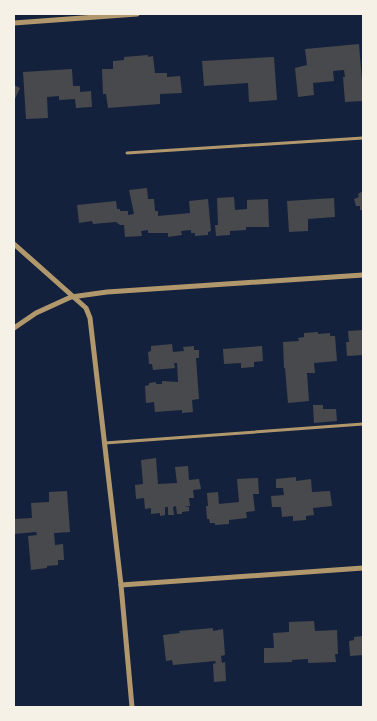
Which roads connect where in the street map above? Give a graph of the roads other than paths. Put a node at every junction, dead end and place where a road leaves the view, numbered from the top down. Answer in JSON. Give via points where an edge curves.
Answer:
{"nodes":[{"id":1,"x":137,"y":14,"type":"edge"},
{"id":2,"x":14,"y":23,"type":"edge"},
{"id":3,"x":363,"y":138,"type":"edge"},
{"id":4,"x":127,"y":152,"type":"dead end"},
{"id":5,"x":14,"y":244,"type":"edge"},
{"id":6,"x":363,"y":275,"type":"edge"},
{"id":7,"x":71,"y":296,"type":"junction"},
{"id":8,"x":14,"y":328,"type":"edge"},
{"id":9,"x":363,"y":424,"type":"edge"},
{"id":10,"x":105,"y":443,"type":"junction"},
{"id":11,"x":363,"y":568,"type":"edge"},
{"id":12,"x":121,"y":585,"type":"junction"},
{"id":13,"x":132,"y":707,"type":"edge"}],
"edges":[{"from":1,"to":2,"type":"street"},
{"from":3,"to":4,"type":"lane"},
{"from":5,"to":7,"type":"street"},
{"from":6,"to":7,"type":"street"},
{"from":7,"to":8,"type":"street"},
{"from":7,"to":10,"type":"street","via":[[86,308],[90,318]]},
{"from":9,"to":10,"type":"lane"},
{"from":10,"to":12,"type":"street"},
{"from":11,"to":12,"type":"street"},
{"from":12,"to":13,"type":"street"}]}
